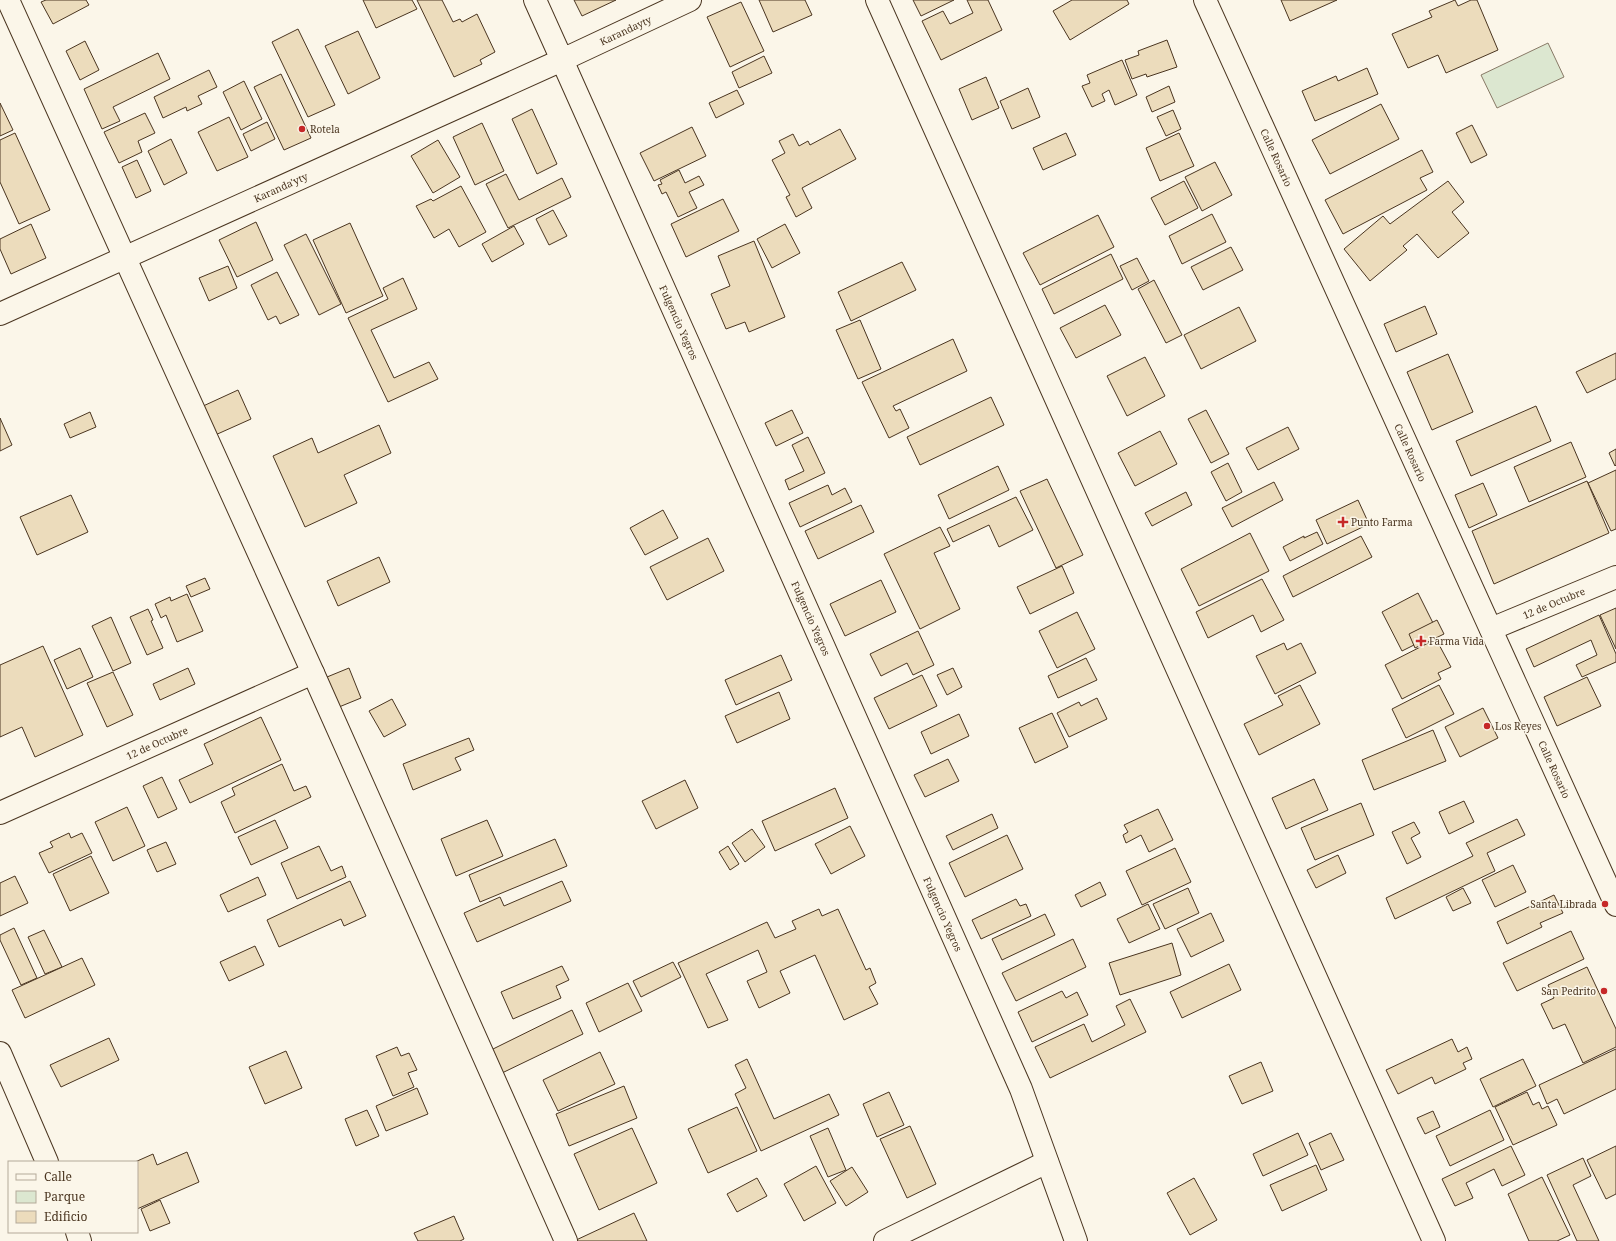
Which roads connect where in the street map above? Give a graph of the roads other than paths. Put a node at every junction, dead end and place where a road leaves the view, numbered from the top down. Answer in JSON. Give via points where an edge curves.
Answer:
{"nodes":[{"id":1,"x":8,"y":0,"type":"edge"},
{"id":2,"x":535,"y":0,"type":"edge"},
{"id":3,"x":690,"y":0,"type":"edge"},
{"id":4,"x":877,"y":0,"type":"edge"},
{"id":5,"x":1205,"y":0,"type":"edge"},
{"id":6,"x":562,"y":60,"type":"junction"},
{"id":7,"x":125,"y":257,"type":"junction"},
{"id":8,"x":0,"y":314,"type":"edge"},
{"id":9,"x":1616,"y":577,"type":"edge"},
{"id":10,"x":1491,"y":629,"type":"junction"},
{"id":11,"x":313,"y":673,"type":"junction"},
{"id":12,"x":0,"y":813,"type":"edge"},
{"id":13,"x":1616,"y":905,"type":"edge"},
{"id":14,"x":0,"y":1053,"type":"edge"},
{"id":15,"x":47,"y":1161,"type":"edge"},
{"id":16,"x":1047,"y":1162,"type":"junction"},
{"id":17,"x":566,"y":1241,"type":"edge"},
{"id":18,"x":884,"y":1241,"type":"edge"},
{"id":19,"x":1076,"y":1241,"type":"edge"},
{"id":20,"x":1434,"y":1241,"type":"edge"}],
"edges":[{"from":1,"to":7,"type":"street"},
{"from":2,"to":6,"type":"street","name":"Fulgencio Yegros"},
{"from":3,"to":6,"type":"street","name":"Karandayty"},
{"from":4,"to":20,"type":"street"},
{"from":5,"to":10,"type":"street","name":"Calle Rosario"},
{"from":6,"to":7,"type":"street","name":"Karanda'yty"},
{"from":6,"to":16,"type":"street","name":"Fulgencio Yegros","via":[[1018,1082]]},
{"from":7,"to":8,"type":"street","name":"Karanda'yty"},
{"from":7,"to":11,"type":"street"},
{"from":9,"to":10,"type":"street","name":"12 de Octubre"},
{"from":10,"to":13,"type":"street","name":"Calle Rosario"},
{"from":11,"to":12,"type":"street","name":"12 de Octubre"},
{"from":11,"to":17,"type":"street"},
{"from":14,"to":15,"type":"street"},
{"from":16,"to":18,"type":"street"},
{"from":16,"to":19,"type":"street","name":"Fulgencio Yegros"}]}
